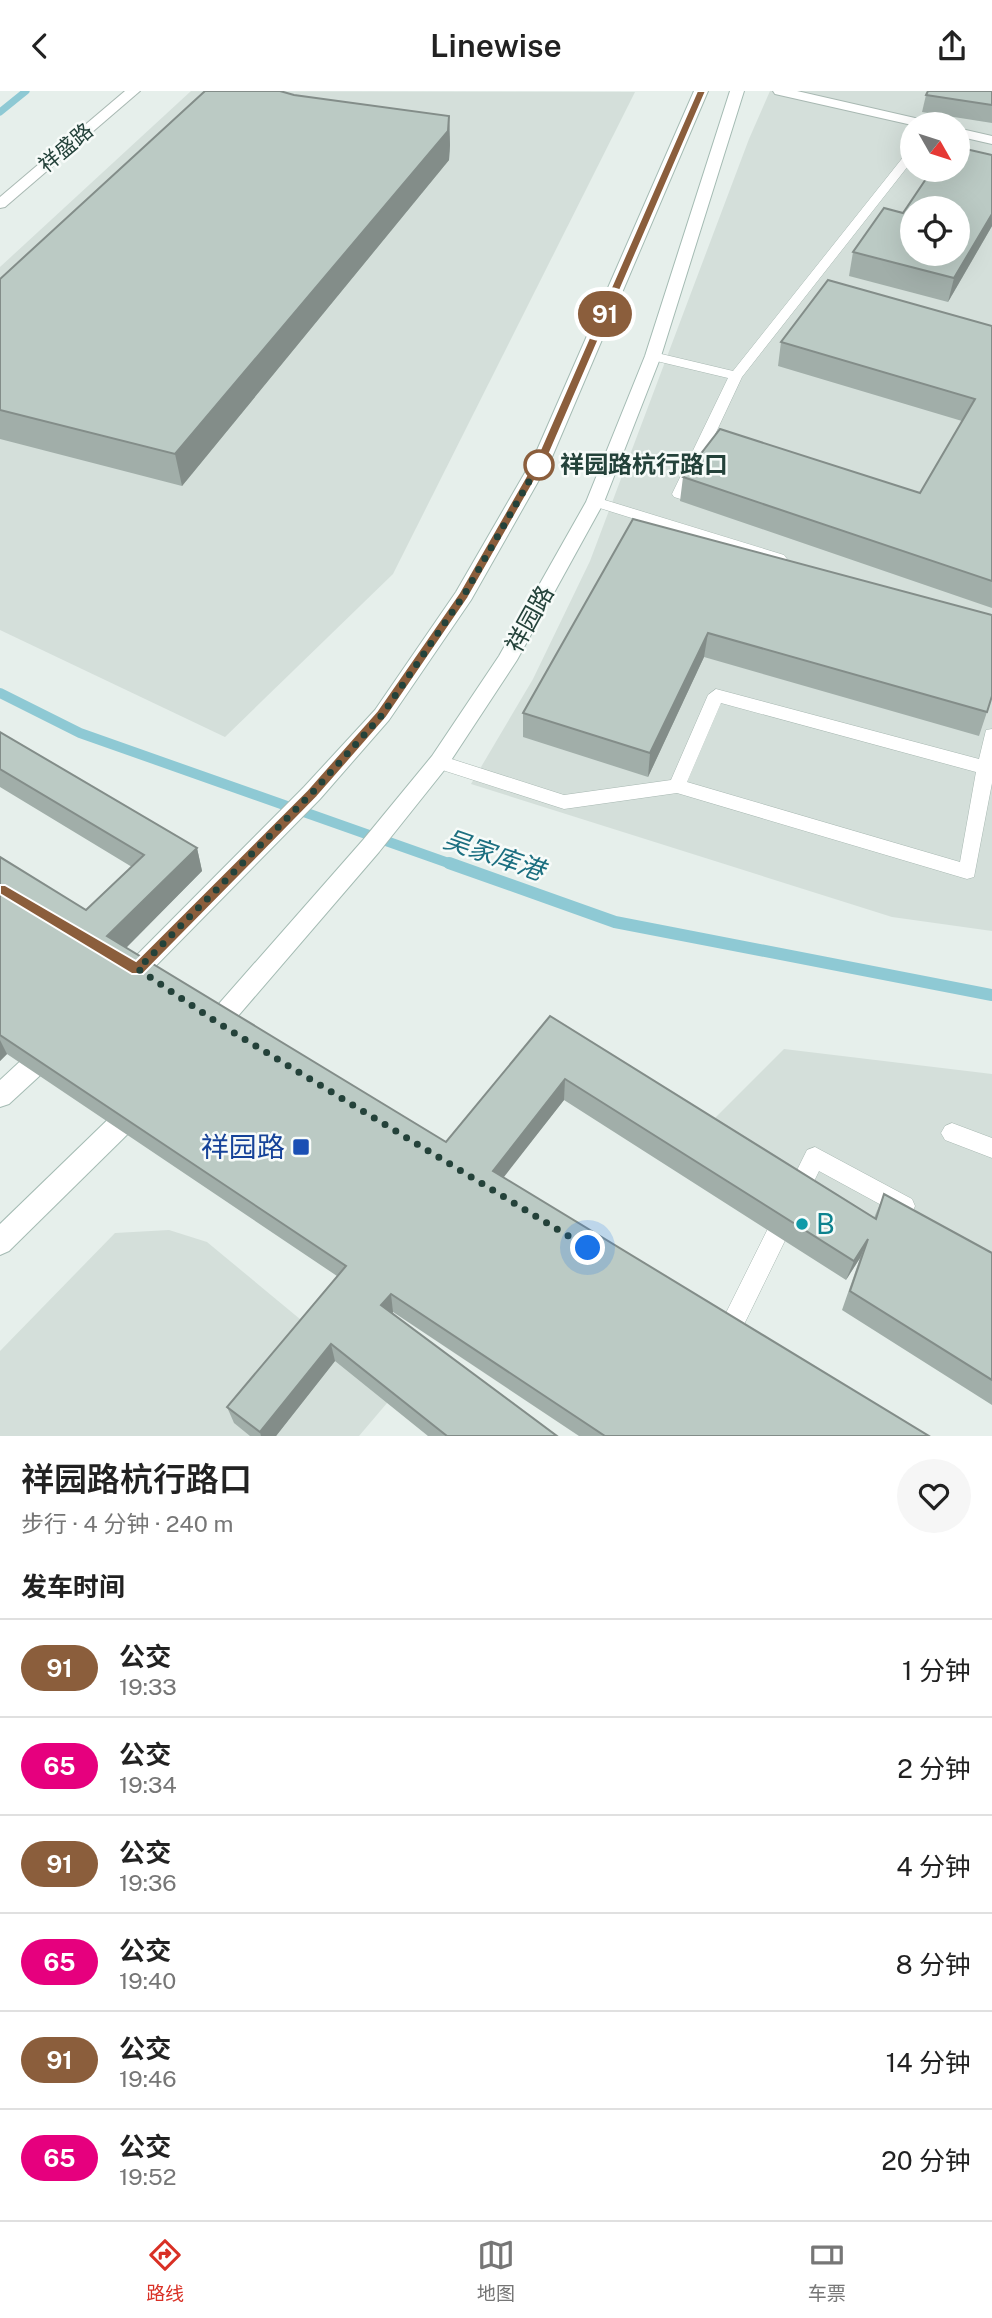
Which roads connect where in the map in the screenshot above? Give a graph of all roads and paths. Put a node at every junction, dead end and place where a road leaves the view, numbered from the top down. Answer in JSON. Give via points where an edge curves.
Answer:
{"nodes":[{"id":1,"x":133,"y":91,"type":"edge"},
{"id":2,"x":701,"y":91,"type":"edge"},
{"id":3,"x":737,"y":91,"type":"edge"},
{"id":4,"x":779,"y":91,"type":"edge"},
{"id":5,"x":900,"y":119,"type":"edge"},
{"id":6,"x":970,"y":135,"type":"edge"},
{"id":7,"x":992,"y":140,"type":"edge"},
{"id":8,"x":900,"y":169,"type":"edge"},
{"id":9,"x":0,"y":204,"type":"edge"},
{"id":10,"x":653,"y":356,"type":"junction"},
{"id":11,"x":736,"y":376,"type":"junction"},
{"id":12,"x":595,"y":502,"type":"junction"},
{"id":13,"x":719,"y":506,"type":"edge"},
{"id":14,"x":794,"y":563,"type":"edge"},
{"id":15,"x":992,"y":735,"type":"edge"},
{"id":16,"x":439,"y":762,"type":"junction"},
{"id":17,"x":986,"y":768,"type":"junction"},
{"id":18,"x":677,"y":786,"type":"junction"},
{"id":19,"x":128,"y":964,"type":"junction"},
{"id":20,"x":161,"y":985,"type":"edge"},
{"id":21,"x":109,"y":996,"type":"edge"},
{"id":22,"x":195,"y":1007,"type":"edge"},
{"id":23,"x":229,"y":1029,"type":"junction"},
{"id":24,"x":61,"y":1036,"type":"edge"},
{"id":25,"x":193,"y":1050,"type":"edge"},
{"id":26,"x":0,"y":1096,"type":"edge"},
{"id":27,"x":151,"y":1096,"type":"edge"},
{"id":28,"x":952,"y":1133,"type":"dead end"},
{"id":29,"x":992,"y":1148,"type":"edge"},
{"id":30,"x":921,"y":1216,"type":"edge"},
{"id":31,"x":0,"y":1242,"type":"edge"},
{"id":32,"x":703,"y":1322,"type":"edge"},
{"id":33,"x":737,"y":1344,"type":"joint"}],
"edges":[{"from":1,"to":9,"type":"main road","name":"祥盛路"},
{"from":2,"to":19,"type":"main road","via":[[543,457],[464,595],[382,715],[312,793]]},
{"from":3,"to":10,"type":"main road","name":"祥园路"},
{"from":4,"to":5,"type":"main road"},
{"from":6,"to":7,"type":"main road"},
{"from":8,"to":11,"type":"lane","via":[[815,286]]},
{"from":10,"to":11,"type":"lane"},
{"from":10,"to":12,"type":"main road","name":"祥园路"},
{"from":11,"to":13,"type":"lane","via":[[679,494]]},
{"from":12,"to":14,"type":"lane"},
{"from":12,"to":16,"type":"main road","name":"祥园路","via":[[507,660]]},
{"from":15,"to":17,"type":"lane"},
{"from":16,"to":18,"type":"lane","via":[[564,802]]},
{"from":16,"to":23,"type":"main road","name":"祥园路"},
{"from":17,"to":18,"type":"lane","via":[[716,695]]},
{"from":17,"to":18,"type":"lane","via":[[967,872]]},
{"from":19,"to":20,"type":"main road"},
{"from":19,"to":21,"type":"main road"},
{"from":22,"to":23,"type":"main road"},
{"from":23,"to":25,"type":"main road","name":"祥园路"},
{"from":24,"to":26,"type":"main road"},
{"from":27,"to":31,"type":"main road"},
{"from":28,"to":29,"type":"lane"},
{"from":30,"to":33,"type":"lane","via":[[815,1157]]},
{"from":32,"to":33,"type":"main road"}]}
